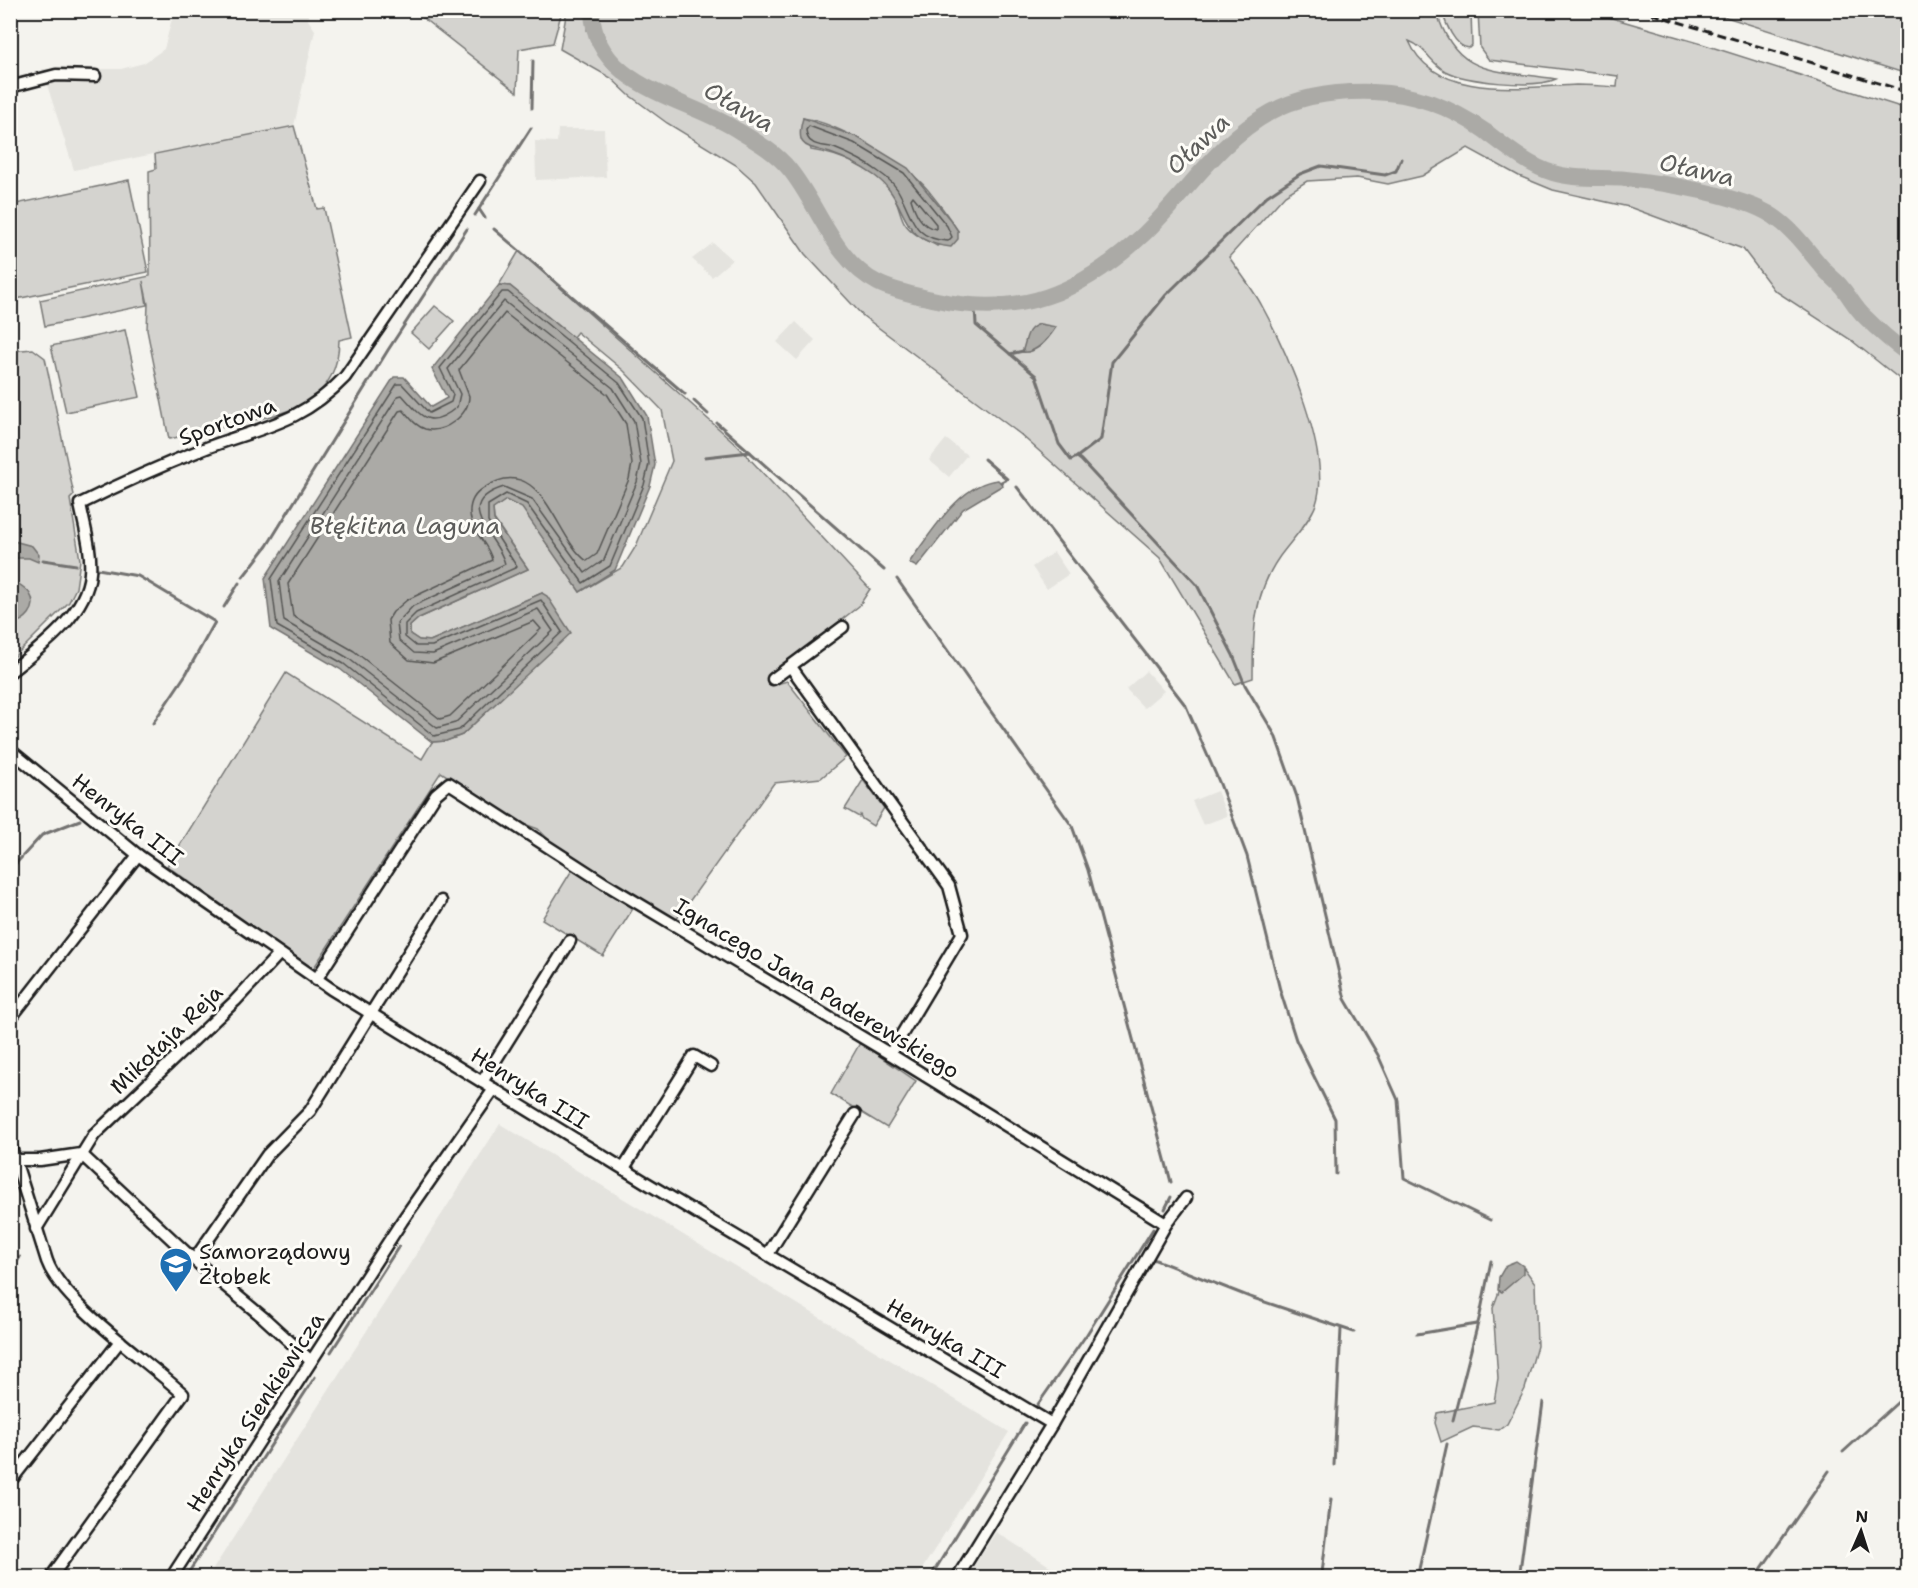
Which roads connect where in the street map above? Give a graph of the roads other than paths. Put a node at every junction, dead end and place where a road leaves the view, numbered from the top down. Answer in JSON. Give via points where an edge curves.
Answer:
{"nodes":[{"id":1,"x":95,"y":76,"type":"dead end"},
{"id":2,"x":10,"y":87,"type":"edge"},
{"id":3,"x":480,"y":182,"type":"dead end"},
{"id":4,"x":843,"y":627,"type":"dead end"},
{"id":5,"x":791,"y":667,"type":"junction"},
{"id":6,"x":10,"y":672,"type":"edge"},
{"id":7,"x":773,"y":679,"type":"dead end"},
{"id":8,"x":10,"y":750,"type":"edge"},
{"id":9,"x":138,"y":855,"type":"junction"},
{"id":10,"x":441,"y":901,"type":"dead end"},
{"id":11,"x":570,"y":941,"type":"dead end"},
{"id":12,"x":279,"y":954,"type":"junction"},
{"id":13,"x":316,"y":980,"type":"junction"},
{"id":14,"x":371,"y":1015,"type":"junction"},
{"id":15,"x":10,"y":1019,"type":"edge"},
{"id":16,"x":890,"y":1053,"type":"junction"},
{"id":17,"x":711,"y":1066,"type":"dead end"},
{"id":18,"x":482,"y":1082,"type":"junction"},
{"id":19,"x":494,"y":1089,"type":"junction"},
{"id":20,"x":855,"y":1114,"type":"dead end"},
{"id":21,"x":10,"y":1144,"type":"edge"},
{"id":22,"x":81,"y":1154,"type":"junction"},
{"id":23,"x":15,"y":1161,"type":"junction"},
{"id":24,"x":624,"y":1168,"type":"junction"},
{"id":25,"x":1186,"y":1198,"type":"dead end"},
{"id":26,"x":1166,"y":1224,"type":"junction"},
{"id":27,"x":36,"y":1229,"type":"junction"},
{"id":28,"x":768,"y":1254,"type":"junction"},
{"id":29,"x":194,"y":1260,"type":"junction"},
{"id":30,"x":120,"y":1341,"type":"junction"},
{"id":31,"x":311,"y":1362,"type":"junction"},
{"id":32,"x":1052,"y":1424,"type":"junction"},
{"id":33,"x":13,"y":1478,"type":"dead end"},
{"id":34,"x":54,"y":1573,"type":"dead end"},
{"id":35,"x":171,"y":1578,"type":"edge"},
{"id":36,"x":957,"y":1578,"type":"edge"}],
"edges":[{"from":1,"to":2,"type":"street","via":[[56,75]]},
{"from":3,"to":6,"type":"street","name":"Sportowa","via":[[345,377],[328,395],[285,422],[202,450],[80,504],[90,558],[83,598],[62,625]]},
{"from":4,"to":5,"type":"street"},
{"from":5,"to":7,"type":"street"},
{"from":5,"to":16,"type":"street","via":[[949,886],[962,934]]},
{"from":8,"to":9,"type":"street","name":"Henryka III"},
{"from":9,"to":12,"type":"street","name":"Henryka III"},
{"from":9,"to":15,"type":"street"},
{"from":10,"to":14,"type":"street"},
{"from":11,"to":18,"type":"street"},
{"from":12,"to":13,"type":"street","name":"Henryka III"},
{"from":12,"to":22,"type":"street","name":"Mikołaja Reja","via":[[94,1135]]},
{"from":13,"to":14,"type":"street","name":"Henryka III"},
{"from":13,"to":16,"type":"street","name":"Ignacego Jana Paderewskiego","via":[[436,794],[449,783],[604,883]]},
{"from":14,"to":18,"type":"street","name":"Henryka III"},
{"from":14,"to":29,"type":"street","via":[[310,1111],[267,1155]]},
{"from":16,"to":26,"type":"street","name":"Ignacego Jana Paderewskiego"},
{"from":17,"to":24,"type":"street","via":[[694,1056]]},
{"from":18,"to":19,"type":"street","name":"Henryka III"},
{"from":19,"to":24,"type":"street","name":"Henryka III"},
{"from":19,"to":31,"type":"street","name":"Henryka Sienkiewicza","via":[[437,1168]]},
{"from":20,"to":28,"type":"street"},
{"from":21,"to":23,"type":"street"},
{"from":22,"to":23,"type":"street"},
{"from":22,"to":27,"type":"street","name":"Mikołaja Reja"},
{"from":22,"to":29,"type":"street"},
{"from":23,"to":27,"type":"street"},
{"from":24,"to":28,"type":"street","name":"Henryka III"},
{"from":25,"to":26,"type":"street"},
{"from":26,"to":32,"type":"street"},
{"from":27,"to":30,"type":"street","via":[[56,1279]]},
{"from":28,"to":32,"type":"street","name":"Henryka III"},
{"from":29,"to":31,"type":"street"},
{"from":30,"to":33,"type":"street"},
{"from":30,"to":34,"type":"street","via":[[183,1394]]},
{"from":31,"to":35,"type":"street","name":"Henryka Sienkiewicza"},
{"from":32,"to":36,"type":"street"}]}
